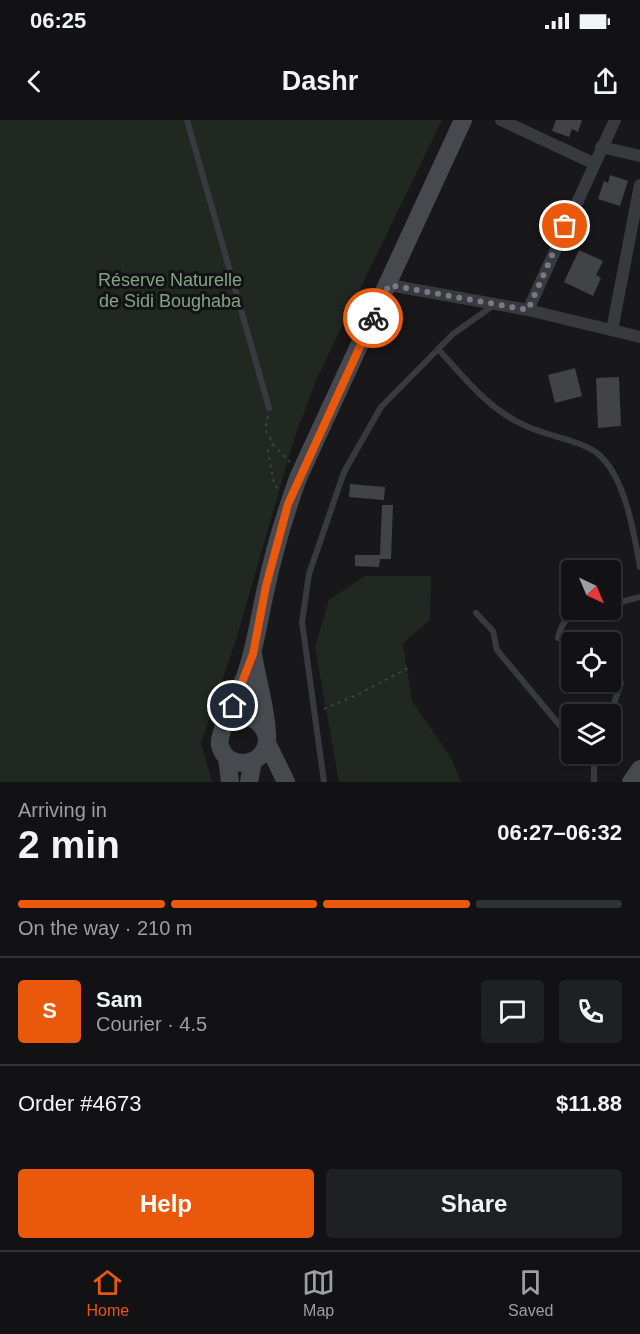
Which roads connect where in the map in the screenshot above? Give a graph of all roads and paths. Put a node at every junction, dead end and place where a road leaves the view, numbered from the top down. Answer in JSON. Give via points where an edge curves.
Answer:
{"nodes":[{"id":1,"x":187,"y":120,"type":"edge"},
{"id":2,"x":462,"y":120,"type":"edge"},
{"id":3,"x":501,"y":120,"type":"edge"},
{"id":4,"x":615,"y":120,"type":"edge"},
{"id":5,"x":602,"y":147,"type":"junction"},
{"id":6,"x":640,"y":156,"type":"edge"},
{"id":7,"x":593,"y":163,"type":"junction"},
{"id":8,"x":640,"y":185,"type":"edge"},
{"id":9,"x":389,"y":285,"type":"junction"},
{"id":10,"x":495,"y":304,"type":"junction"},
{"id":11,"x":528,"y":310,"type":"junction"},
{"id":12,"x":612,"y":330,"type":"junction"},
{"id":13,"x":640,"y":337,"type":"edge"},
{"id":14,"x":438,"y":349,"type":"junction"},
{"id":15,"x":269,"y":408,"type":"joint"},
{"id":16,"x":273,"y":444,"type":"junction"},
{"id":17,"x":301,"y":472,"type":"junction"},
{"id":18,"x":288,"y":504,"type":"junction"},
{"id":19,"x":640,"y":567,"type":"edge"},
{"id":20,"x":640,"y":597,"type":"edge"},
{"id":21,"x":621,"y":602,"type":"edge"},
{"id":22,"x":476,"y":613,"type":"dead end"},
{"id":23,"x":566,"y":620,"type":"edge"},
{"id":24,"x":558,"y":638,"type":"dead end"},
{"id":25,"x":253,"y":654,"type":"junction"},
{"id":26,"x":410,"y":667,"type":"dead end"},
{"id":27,"x":316,"y":712,"type":"junction"},
{"id":28,"x":227,"y":722,"type":"junction"},
{"id":29,"x":561,"y":727,"type":"edge"},
{"id":30,"x":267,"y":741,"type":"junction"},
{"id":31,"x":227,"y":758,"type":"junction"},
{"id":32,"x":254,"y":760,"type":"junction"},
{"id":33,"x":594,"y":764,"type":"edge"},
{"id":34,"x":640,"y":769,"type":"edge"},
{"id":35,"x":230,"y":782,"type":"edge"},
{"id":36,"x":249,"y":782,"type":"edge"},
{"id":37,"x":279,"y":782,"type":"edge"},
{"id":38,"x":286,"y":782,"type":"edge"},
{"id":39,"x":324,"y":782,"type":"edge"},
{"id":40,"x":594,"y":782,"type":"edge"},
{"id":41,"x":631,"y":782,"type":"edge"}],
"edges":[{"from":1,"to":15,"type":"lane"},
{"from":2,"to":9,"type":"street"},
{"from":3,"to":7,"type":"street"},
{"from":4,"to":5,"type":"street"},
{"from":5,"to":6,"type":"street"},
{"from":5,"to":7,"type":"street"},
{"from":7,"to":11,"type":"street"},
{"from":8,"to":12,"type":"street"},
{"from":9,"to":10,"type":"street"},
{"from":9,"to":17,"type":"street"},
{"from":10,"to":11,"type":"street"},
{"from":10,"to":14,"type":"lane","via":[[453,333]]},
{"from":11,"to":12,"type":"street"},
{"from":12,"to":13,"type":"street"},
{"from":14,"to":19,"type":"lane","via":[[492,406],[523,425],[591,449],[612,471],[630,515]]},
{"from":14,"to":27,"type":"lane","via":[[381,407],[344,472],[309,574],[302,622]]},
{"from":15,"to":16,"type":"path","via":[[266,429]]},
{"from":16,"to":17,"type":"path"},
{"from":16,"to":18,"type":"path","via":[[268,451],[274,484]]},
{"from":17,"to":18,"type":"street"},
{"from":18,"to":25,"type":"street"},
{"from":20,"to":21,"type":"lane"},
{"from":22,"to":29,"type":"lane","via":[[493,631],[497,650]]},
{"from":23,"to":24,"type":"lane"},
{"from":25,"to":28,"type":"street"},
{"from":25,"to":30,"type":"street"},
{"from":26,"to":27,"type":"path"},
{"from":27,"to":39,"type":"lane"},
{"from":28,"to":30,"type":"street","via":[[251,717],[263,727]]},
{"from":28,"to":31,"type":"street","via":[[219,736]]},
{"from":30,"to":32,"type":"street","via":[[265,750]]},
{"from":30,"to":38,"type":"street"},
{"from":31,"to":32,"type":"street","via":[[241,764]]},
{"from":31,"to":35,"type":"street"},
{"from":32,"to":36,"type":"street"},
{"from":32,"to":37,"type":"street"},
{"from":33,"to":40,"type":"lane"},
{"from":34,"to":41,"type":"street"}]}
